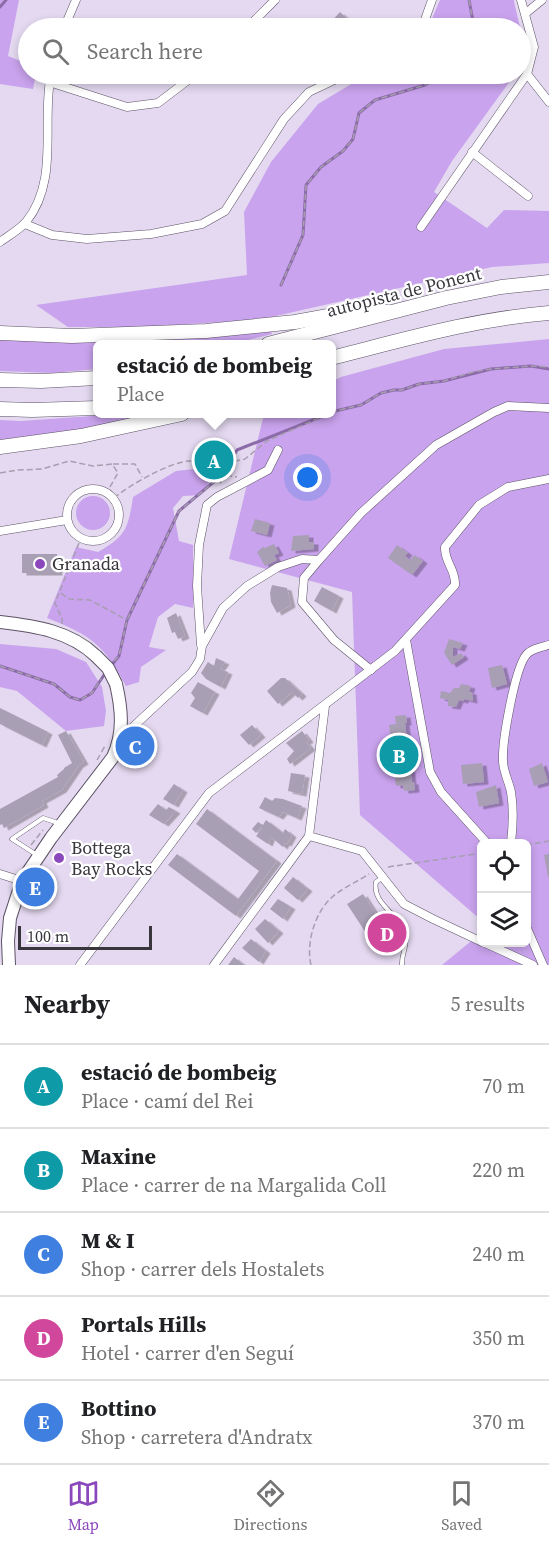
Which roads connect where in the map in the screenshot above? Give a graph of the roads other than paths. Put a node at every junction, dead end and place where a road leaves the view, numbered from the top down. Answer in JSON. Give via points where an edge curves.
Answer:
{"nodes":[{"id":1,"x":76,"y":0,"type":"edge"},
{"id":2,"x":275,"y":0,"type":"edge"},
{"id":3,"x":432,"y":0,"type":"edge"},
{"id":4,"x":521,"y":0,"type":"edge"},
{"id":5,"x":542,"y":0,"type":"edge"},
{"id":6,"x":526,"y":13,"type":"junction"},
{"id":7,"x":68,"y":18,"type":"edge"},
{"id":8,"x":257,"y":18,"type":"edge"},
{"id":9,"x":426,"y":18,"type":"edge"},
{"id":10,"x":527,"y":18,"type":"edge"},
{"id":11,"x":531,"y":34,"type":"edge"},
{"id":12,"x":531,"y":59,"type":"edge"},
{"id":13,"x":531,"y":79,"type":"edge"},
{"id":14,"x":49,"y":84,"type":"edge"},
{"id":15,"x":66,"y":84,"type":"edge"},
{"id":16,"x":183,"y":84,"type":"edge"},
{"id":17,"x":326,"y":84,"type":"edge"},
{"id":18,"x":520,"y":84,"type":"edge"},
{"id":19,"x":549,"y":102,"type":"edge"},
{"id":20,"x":472,"y":153,"type":"junction"},
{"id":21,"x":528,"y":195,"type":"dead end"},
{"id":22,"x":25,"y":224,"type":"junction"},
{"id":23,"x":421,"y":227,"type":"dead end"},
{"id":24,"x":0,"y":242,"type":"edge"},
{"id":25,"x":549,"y":282,"type":"edge"},
{"id":26,"x":388,"y":312,"type":"junction"},
{"id":27,"x":549,"y":313,"type":"edge"},
{"id":28,"x":514,"y":317,"type":"junction"},
{"id":29,"x":0,"y":325,"type":"edge"},
{"id":30,"x":0,"y":333,"type":"edge"},
{"id":31,"x":86,"y":334,"type":"junction"},
{"id":32,"x":286,"y":340,"type":"edge"},
{"id":33,"x":336,"y":357,"type":"edge"},
{"id":34,"x":336,"y":365,"type":"edge"},
{"id":35,"x":93,"y":378,"type":"edge"},
{"id":36,"x":0,"y":380,"type":"edge"},
{"id":37,"x":93,"y":408,"type":"edge"},
{"id":38,"x":549,"y":408,"type":"edge"},
{"id":39,"x":0,"y":409,"type":"edge"},
{"id":40,"x":164,"y":418,"type":"edge"},
{"id":41,"x":0,"y":447,"type":"edge"},
{"id":42,"x":278,"y":450,"type":"dead end"},
{"id":43,"x":549,"y":479,"type":"edge"},
{"id":44,"x":67,"y":520,"type":"junction"},
{"id":45,"x":0,"y":531,"type":"edge"},
{"id":46,"x":319,"y":560,"type":"junction"},
{"id":47,"x":0,"y":622,"type":"edge"},
{"id":48,"x":406,"y":640,"type":"junction"},
{"id":49,"x":549,"y":645,"type":"edge"},
{"id":50,"x":202,"y":646,"type":"junction"},
{"id":51,"x":371,"y":670,"type":"junction"},
{"id":52,"x":325,"y":706,"type":"junction"},
{"id":53,"x":120,"y":739,"type":"junction"},
{"id":54,"x":62,"y":824,"type":"junction"},
{"id":55,"x":309,"y":836,"type":"junction"},
{"id":56,"x":483,"y":839,"type":"edge"},
{"id":57,"x":511,"y":839,"type":"edge"},
{"id":58,"x":38,"y":856,"type":"junction"},
{"id":59,"x":0,"y":874,"type":"edge"},
{"id":60,"x":383,"y":877,"type":"junction"},
{"id":61,"x":22,"y":881,"type":"junction"},
{"id":62,"x":4,"y":931,"type":"edge"},
{"id":63,"x":531,"y":937,"type":"edge"},
{"id":64,"x":477,"y":940,"type":"edge"},
{"id":65,"x":493,"y":947,"type":"edge"},
{"id":66,"x":9,"y":965,"type":"edge"},
{"id":67,"x":80,"y":965,"type":"edge"},
{"id":68,"x":214,"y":965,"type":"edge"},
{"id":69,"x":402,"y":965,"type":"edge"},
{"id":70,"x":533,"y":965,"type":"edge"},
{"id":71,"x":543,"y":965,"type":"edge"}],
"edges":[{"from":1,"to":7,"type":"street"},
{"from":2,"to":8,"type":"street"},
{"from":3,"to":9,"type":"street"},
{"from":4,"to":6,"type":"street"},
{"from":5,"to":6,"type":"street"},
{"from":6,"to":10,"type":"street"},
{"from":11,"to":12,"type":"street"},
{"from":13,"to":19,"type":"street"},
{"from":14,"to":22,"type":"street","via":[[43,188]]},
{"from":15,"to":16,"type":"street","via":[[127,107],[158,103]]},
{"from":17,"to":22,"type":"street","via":[[309,92],[284,119],[225,211],[202,224],[151,234],[87,239],[52,235]]},
{"from":18,"to":20,"type":"street"},
{"from":20,"to":21,"type":"street"},
{"from":20,"to":23,"type":"street"},
{"from":22,"to":24,"type":"street"},
{"from":25,"to":26,"type":"highway","name":"autopista de Ponent","via":[[446,297]]},
{"from":26,"to":31,"type":"highway","via":[[367,309],[206,331]]},
{"from":26,"to":32,"type":"highway","name":"autopista de Ponent"},
{"from":27,"to":28,"type":"highway"},
{"from":28,"to":33,"type":"highway","via":[[447,328]]},
{"from":28,"to":34,"type":"highway","via":[[488,328]]},
{"from":29,"to":31,"type":"highway"},
{"from":30,"to":31,"type":"highway"},
{"from":35,"to":36,"type":"highway"},
{"from":37,"to":39,"type":"highway"},
{"from":38,"to":46,"type":"street","via":[[508,406],[436,445],[361,513]]},
{"from":40,"to":41,"type":"highway","via":[[81,436]]},
{"from":42,"to":50,"type":"street","via":[[268,470],[207,505],[199,545],[197,586]]},
{"from":43,"to":48,"type":"street","via":[[508,487],[479,505],[445,547],[444,555],[455,575],[455,585]]},
{"from":44,"to":44,"type":"street","via":[[69,503],[90,488],[110,495],[120,514],[114,530],[92,541],[81,538]]},
{"from":44,"to":45,"type":"street"},
{"from":46,"to":50,"type":"street","via":[[302,559],[278,567],[247,586],[223,608]]},
{"from":46,"to":51,"type":"street","via":[[304,578],[302,602],[334,640]]},
{"from":47,"to":53,"type":"main road","bridge":true,"via":[[60,633],[96,656],[116,684],[122,711]]},
{"from":48,"to":51,"type":"street"},
{"from":48,"to":56,"type":"street","via":[[430,772],[441,792]]},
{"from":49,"to":57,"type":"street","via":[[526,654],[513,690],[502,761],[510,792]]},
{"from":50,"to":53,"type":"street","via":[[192,672]]},
{"from":51,"to":52,"type":"street"},
{"from":52,"to":55,"type":"street"},
{"from":52,"to":67,"type":"street","via":[[209,794]]},
{"from":53,"to":54,"type":"main road","via":[[113,758]]},
{"from":54,"to":58,"type":"main road"},
{"from":54,"to":58,"type":"lane","via":[[43,818],[12,839]]},
{"from":55,"to":60,"type":"street","via":[[362,851]]},
{"from":55,"to":68,"type":"street"},
{"from":58,"to":61,"type":"main road"},
{"from":59,"to":61,"type":"street"},
{"from":60,"to":64,"type":"street","via":[[404,904]]},
{"from":60,"to":69,"type":"lane","via":[[376,882],[375,891],[403,929],[407,942]]},
{"from":61,"to":62,"type":"main road"},
{"from":62,"to":66,"type":"main road"},
{"from":63,"to":71,"type":"street"},
{"from":65,"to":70,"type":"street"}]}
